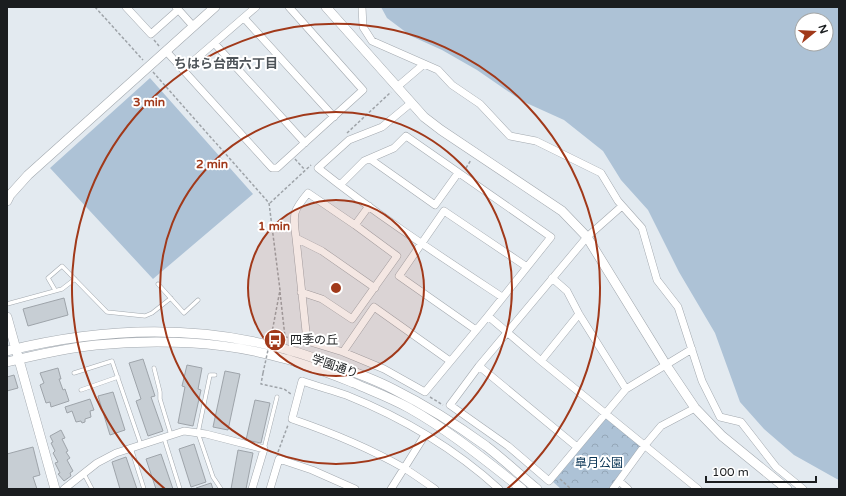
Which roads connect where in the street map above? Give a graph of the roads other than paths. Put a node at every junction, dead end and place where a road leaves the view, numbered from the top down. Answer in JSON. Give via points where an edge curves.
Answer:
{"nodes":[{"id":1,"x":126,"y":7,"type":"edge"},
{"id":2,"x":215,"y":7,"type":"edge"},
{"id":3,"x":256,"y":7,"type":"edge"},
{"id":4,"x":289,"y":7,"type":"edge"},
{"id":5,"x":326,"y":7,"type":"edge"},
{"id":6,"x":362,"y":7,"type":"edge"},
{"id":7,"x":177,"y":8,"type":"edge"},
{"id":8,"x":244,"y":18,"type":"junction"},
{"id":9,"x":193,"y":26,"type":"junction"},
{"id":10,"x":215,"y":44,"type":"junction"},
{"id":11,"x":165,"y":52,"type":"junction"},
{"id":12,"x":424,"y":64,"type":"junction"},
{"id":13,"x":183,"y":70,"type":"junction"},
{"id":14,"x":397,"y":87,"type":"junction"},
{"id":15,"x":411,"y":103,"type":"junction"},
{"id":16,"x":334,"y":117,"type":"junction"},
{"id":17,"x":305,"y":143,"type":"junction"},
{"id":18,"x":370,"y":158,"type":"junction"},
{"id":19,"x":458,"y":173,"type":"junction"},
{"id":20,"x":340,"y":185,"type":"junction"},
{"id":21,"x":8,"y":196,"type":"edge"},
{"id":22,"x":369,"y":206,"type":"junction"},
{"id":23,"x":622,"y":206,"type":"junction"},
{"id":24,"x":355,"y":225,"type":"junction"},
{"id":25,"x":587,"y":237,"type":"junction"},
{"id":26,"x":296,"y":238,"type":"junction"},
{"id":27,"x":422,"y":244,"type":"junction"},
{"id":28,"x":527,"y":267,"type":"junction"},
{"id":29,"x":552,"y":278,"type":"junction"},
{"id":30,"x":75,"y":279,"type":"junction"},
{"id":31,"x":158,"y":284,"type":"dead end"},
{"id":32,"x":375,"y":288,"type":"junction"},
{"id":33,"x":56,"y":290,"type":"junction"},
{"id":34,"x":301,"y":292,"type":"junction"},
{"id":35,"x":502,"y":297,"type":"junction"},
{"id":36,"x":171,"y":298,"type":"junction"},
{"id":37,"x":198,"y":300,"type":"dead end"},
{"id":38,"x":7,"y":304,"type":"edge"},
{"id":39,"x":579,"y":314,"type":"junction"},
{"id":40,"x":7,"y":316,"type":"edge"},
{"id":41,"x":488,"y":316,"type":"junction"},
{"id":42,"x":476,"y":330,"type":"junction"},
{"id":43,"x":507,"y":332,"type":"junction"},
{"id":44,"x":692,"y":349,"type":"junction"},
{"id":45,"x":11,"y":350,"type":"edge"},
{"id":46,"x":343,"y":352,"type":"junction"},
{"id":47,"x":18,"y":359,"type":"junction"},
{"id":48,"x":450,"y":361,"type":"junction"},
{"id":49,"x":541,"y":361,"type":"junction"},
{"id":50,"x":7,"y":362,"type":"edge"},
{"id":51,"x":666,"y":365,"type":"junction"},
{"id":52,"x":479,"y":366,"type":"junction"},
{"id":53,"x":154,"y":368,"type":"dead end"},
{"id":54,"x":74,"y":372,"type":"dead end"},
{"id":55,"x":215,"y":375,"type":"dead end"},
{"id":56,"x":118,"y":377,"type":"junction"},
{"id":57,"x":626,"y":389,"type":"junction"},
{"id":58,"x":81,"y":390,"type":"dead end"},
{"id":59,"x":277,"y":397,"type":"dead end"},
{"id":60,"x":695,"y":408,"type":"junction"},
{"id":61,"x":605,"y":413,"type":"junction"},
{"id":62,"x":198,"y":433,"type":"junction"},
{"id":63,"x":171,"y":435,"type":"junction"},
{"id":64,"x":425,"y":435,"type":"junction"},
{"id":65,"x":164,"y":438,"type":"junction"},
{"id":66,"x":140,"y":445,"type":"junction"},
{"id":67,"x":645,"y":445,"type":"junction"},
{"id":68,"x":577,"y":447,"type":"junction"},
{"id":69,"x":131,"y":448,"type":"junction"},
{"id":70,"x":264,"y":449,"type":"junction"},
{"id":71,"x":404,"y":468,"type":"junction"},
{"id":72,"x":84,"y":474,"type":"junction"},
{"id":73,"x":619,"y":481,"type":"junction"},
{"id":74,"x":54,"y":489,"type":"edge"},
{"id":75,"x":64,"y":489,"type":"edge"},
{"id":76,"x":92,"y":489,"type":"edge"},
{"id":77,"x":144,"y":489,"type":"edge"},
{"id":78,"x":180,"y":489,"type":"edge"},
{"id":79,"x":221,"y":489,"type":"edge"},
{"id":80,"x":252,"y":489,"type":"edge"},
{"id":81,"x":270,"y":489,"type":"edge"},
{"id":82,"x":355,"y":489,"type":"edge"},
{"id":83,"x":391,"y":489,"type":"edge"},
{"id":84,"x":435,"y":489,"type":"edge"},
{"id":85,"x":499,"y":489,"type":"edge"},
{"id":86,"x":522,"y":489,"type":"edge"},
{"id":87,"x":537,"y":489,"type":"edge"},
{"id":88,"x":613,"y":489,"type":"edge"},
{"id":89,"x":628,"y":489,"type":"edge"},
{"id":90,"x":698,"y":489,"type":"edge"},
{"id":91,"x":786,"y":489,"type":"edge"},
{"id":92,"x":803,"y":489,"type":"edge"}],
"edges":[{"from":1,"to":7,"type":"street","via":[[151,34]]},
{"from":2,"to":9,"type":"street"},
{"from":3,"to":8,"type":"street"},
{"from":4,"to":16,"type":"street","via":[[363,90]]},
{"from":5,"to":14,"type":"street"},
{"from":6,"to":12,"type":"street","via":[[363,27],[372,41]]},
{"from":7,"to":9,"type":"street"},
{"from":8,"to":10,"type":"street"},
{"from":8,"to":16,"type":"street"},
{"from":9,"to":11,"type":"street"},
{"from":10,"to":13,"type":"street"},
{"from":10,"to":17,"type":"street"},
{"from":11,"to":13,"type":"street"},
{"from":11,"to":21,"type":"street"},
{"from":12,"to":14,"type":"street"},
{"from":12,"to":23,"type":"street","via":[[438,70],[452,85],[480,104],[510,136],[536,141],[601,174]]},
{"from":13,"to":17,"type":"street","via":[[272,168],[277,168]]},
{"from":14,"to":15,"type":"street"},
{"from":15,"to":20,"type":"street","via":[[382,127],[349,140],[318,168]]},
{"from":15,"to":25,"type":"street","via":[[441,130],[562,211]]},
{"from":16,"to":17,"type":"street"},
{"from":18,"to":19,"type":"street","via":[[394,148],[406,136]]},
{"from":18,"to":19,"type":"street","via":[[435,205]]},
{"from":18,"to":20,"type":"street"},
{"from":19,"to":28,"type":"street","via":[[551,237]]},
{"from":20,"to":22,"type":"street"},
{"from":22,"to":24,"type":"street"},
{"from":22,"to":27,"type":"street"},
{"from":23,"to":25,"type":"street"},
{"from":23,"to":44,"type":"street","via":[[642,228],[657,280],[678,307]]},
{"from":24,"to":26,"type":"street","via":[[308,193],[296,208]]},
{"from":24,"to":32,"type":"street","via":[[397,256]]},
{"from":25,"to":29,"type":"street"},
{"from":25,"to":51,"type":"street"},
{"from":26,"to":32,"type":"street","via":[[322,251]]},
{"from":26,"to":34,"type":"street"},
{"from":27,"to":28,"type":"street","via":[[444,211]]},
{"from":27,"to":35,"type":"street"},
{"from":27,"to":42,"type":"street","via":[[399,276]]},
{"from":28,"to":35,"type":"street"},
{"from":29,"to":39,"type":"street","via":[[567,291]]},
{"from":29,"to":43,"type":"street"},
{"from":30,"to":33,"type":"lane","via":[[62,289]]},
{"from":30,"to":33,"type":"lane","via":[[62,266],[48,278]]},
{"from":30,"to":36,"type":"lane","via":[[106,312],[145,316]]},
{"from":31,"to":36,"type":"lane"},
{"from":32,"to":34,"type":"street","via":[[352,319],[322,299]]},
{"from":33,"to":38,"type":"lane"},
{"from":34,"to":46,"type":"street","via":[[307,341]]},
{"from":35,"to":41,"type":"street"},
{"from":36,"to":37,"type":"lane","via":[[184,313]]},
{"from":39,"to":49,"type":"street"},
{"from":39,"to":57,"type":"street"},
{"from":40,"to":45,"type":"street"},
{"from":41,"to":42,"type":"street"},
{"from":41,"to":43,"type":"street"},
{"from":42,"to":48,"type":"street"},
{"from":43,"to":49,"type":"street"},
{"from":43,"to":52,"type":"street"},
{"from":44,"to":51,"type":"street"},
{"from":44,"to":92,"type":"street","via":[[702,381],[720,417],[742,422],[776,467]]},
{"from":45,"to":47,"type":"street"},
{"from":45,"to":87,"type":"street","name":"学園通り","via":[[93,335],[158,332],[232,338],[289,350],[361,374],[407,396],[487,447]]},
{"from":46,"to":48,"type":"street","via":[[384,369],[426,392]]},
{"from":46,"to":48,"type":"street","via":[[374,307]]},
{"from":47,"to":50,"type":"street","name":"学園通り"},
{"from":47,"to":74,"type":"street"},
{"from":47,"to":86,"type":"street","name":"学園通り","via":[[95,345],[136,342],[200,344],[283,358],[384,395],[409,408],[453,435]]},
{"from":49,"to":61,"type":"street"},
{"from":51,"to":57,"type":"street"},
{"from":51,"to":60,"type":"street"},
{"from":52,"to":68,"type":"street"},
{"from":52,"to":68,"type":"street","via":[[450,405],[508,446],[549,481]]},
{"from":53,"to":63,"type":"lane"},
{"from":54,"to":56,"type":"lane","via":[[112,361]]},
{"from":55,"to":62,"type":"lane","via":[[210,375]]},
{"from":56,"to":58,"type":"lane"},
{"from":56,"to":66,"type":"lane"},
{"from":57,"to":61,"type":"street"},
{"from":59,"to":70,"type":"lane"},
{"from":60,"to":67,"type":"street","via":[[661,426]]},
{"from":60,"to":91,"type":"street","via":[[722,436]]},
{"from":61,"to":67,"type":"street"},
{"from":61,"to":68,"type":"street"},
{"from":62,"to":63,"type":"street","via":[[184,431]]},
{"from":62,"to":70,"type":"street"},
{"from":62,"to":79,"type":"lane","via":[[213,477]]},
{"from":63,"to":65,"type":"street"},
{"from":64,"to":71,"type":"street"},
{"from":64,"to":71,"type":"street","via":[[366,404],[302,381],[292,419],[365,448]]},
{"from":64,"to":85,"type":"street","via":[[471,466]]},
{"from":65,"to":66,"type":"street"},
{"from":65,"to":78,"type":"lane"},
{"from":66,"to":69,"type":"street"},
{"from":67,"to":73,"type":"street"},
{"from":67,"to":90,"type":"street"},
{"from":69,"to":72,"type":"street","via":[[97,463]]},
{"from":69,"to":77,"type":"lane"},
{"from":70,"to":80,"type":"street"},
{"from":71,"to":83,"type":"street"},
{"from":71,"to":84,"type":"street"},
{"from":72,"to":75,"type":"street"},
{"from":72,"to":76,"type":"lane"},
{"from":73,"to":88,"type":"street"},
{"from":73,"to":89,"type":"street"},
{"from":81,"to":82,"type":"street","via":[[279,459]]}]}
